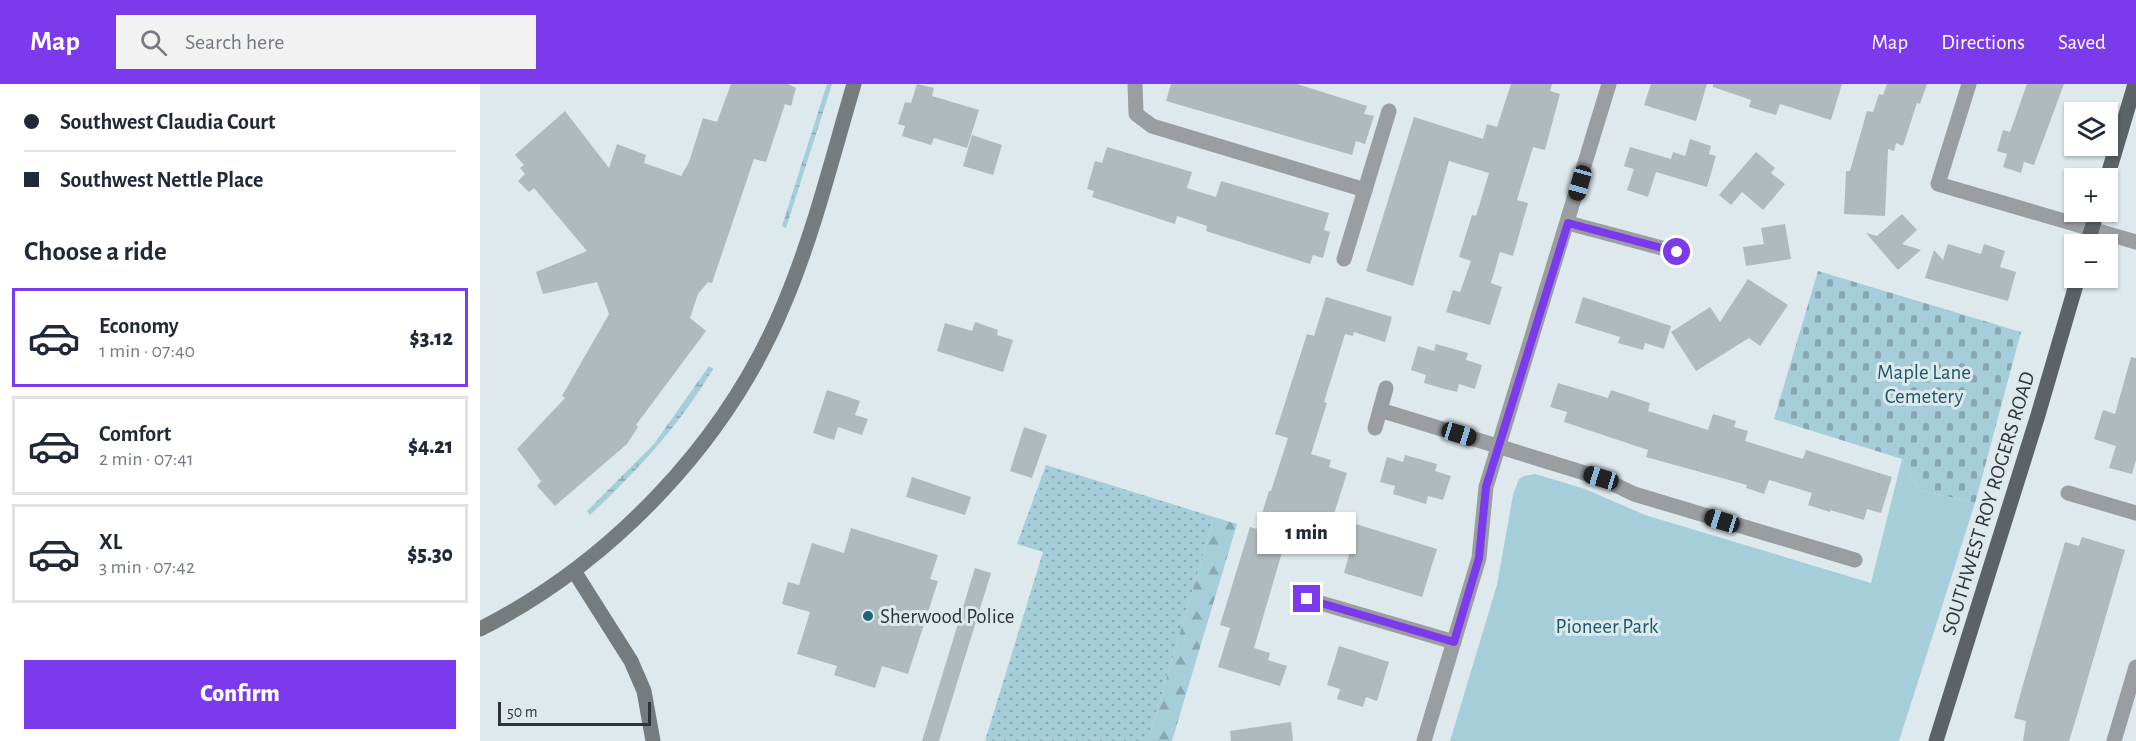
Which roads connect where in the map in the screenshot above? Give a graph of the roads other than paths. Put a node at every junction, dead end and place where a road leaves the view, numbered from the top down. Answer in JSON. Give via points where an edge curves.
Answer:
{"nodes":[{"id":1,"x":854,"y":84,"type":"edge"},
{"id":2,"x":1135,"y":84,"type":"edge"},
{"id":3,"x":1609,"y":84,"type":"edge"},
{"id":4,"x":1969,"y":84,"type":"edge"},
{"id":5,"x":2135,"y":84,"type":"edge"},
{"id":6,"x":1389,"y":111,"type":"dead end"},
{"id":7,"x":2110,"y":168,"type":"edge"},
{"id":8,"x":1365,"y":190,"type":"junction"},
{"id":9,"x":2094,"y":222,"type":"edge"},
{"id":10,"x":1568,"y":223,"type":"junction"},
{"id":11,"x":2092,"y":229,"type":"junction"},
{"id":12,"x":2090,"y":234,"type":"edge"},
{"id":13,"x":2136,"y":242,"type":"edge"},
{"id":14,"x":1677,"y":252,"type":"dead end"},
{"id":15,"x":1344,"y":259,"type":"dead end"},
{"id":16,"x":2075,"y":288,"type":"edge"},
{"id":17,"x":1386,"y":388,"type":"dead end"},
{"id":18,"x":1380,"y":410,"type":"junction"},
{"id":19,"x":1375,"y":428,"type":"dead end"},
{"id":20,"x":1498,"y":446,"type":"junction"},
{"id":21,"x":2068,"y":493,"type":"dead end"},
{"id":22,"x":2136,"y":513,"type":"edge"},
{"id":23,"x":1854,"y":560,"type":"dead end"},
{"id":24,"x":574,"y":571,"type":"junction"},
{"id":25,"x":1307,"y":599,"type":"dead end"},
{"id":26,"x":480,"y":628,"type":"edge"},
{"id":27,"x":1454,"y":642,"type":"junction"},
{"id":28,"x":2136,"y":667,"type":"edge"},
{"id":29,"x":653,"y":741,"type":"edge"},
{"id":30,"x":1424,"y":741,"type":"edge"},
{"id":31,"x":1936,"y":741,"type":"edge"},
{"id":32,"x":2114,"y":741,"type":"edge"}],
"edges":[{"from":1,"to":24,"type":"main road","via":[[800,263],[759,356],[678,472]]},
{"from":2,"to":8,"type":"street","via":[[1136,114],[1152,126]]},
{"from":3,"to":10,"type":"street"},
{"from":4,"to":11,"type":"street","via":[[1938,184]]},
{"from":5,"to":7,"type":"main road"},
{"from":6,"to":8,"type":"street"},
{"from":8,"to":15,"type":"street"},
{"from":9,"to":11,"type":"main road"},
{"from":10,"to":14,"type":"street"},
{"from":10,"to":20,"type":"street"},
{"from":11,"to":12,"type":"main road"},
{"from":11,"to":13,"type":"street"},
{"from":16,"to":31,"type":"main road","name":"SOUTHWEST ROY ROGERS ROAD"},
{"from":17,"to":18,"type":"street"},
{"from":18,"to":19,"type":"street"},
{"from":18,"to":20,"type":"street"},
{"from":20,"to":23,"type":"street","via":[[1601,478],[1634,494]]},
{"from":20,"to":27,"type":"street","via":[[1486,487],[1479,558]]},
{"from":21,"to":22,"type":"street"},
{"from":24,"to":26,"type":"main road"},
{"from":24,"to":29,"type":"main road","via":[[631,661],[644,692]]},
{"from":25,"to":27,"type":"street"},
{"from":27,"to":30,"type":"street"},
{"from":28,"to":32,"type":"street"}]}
